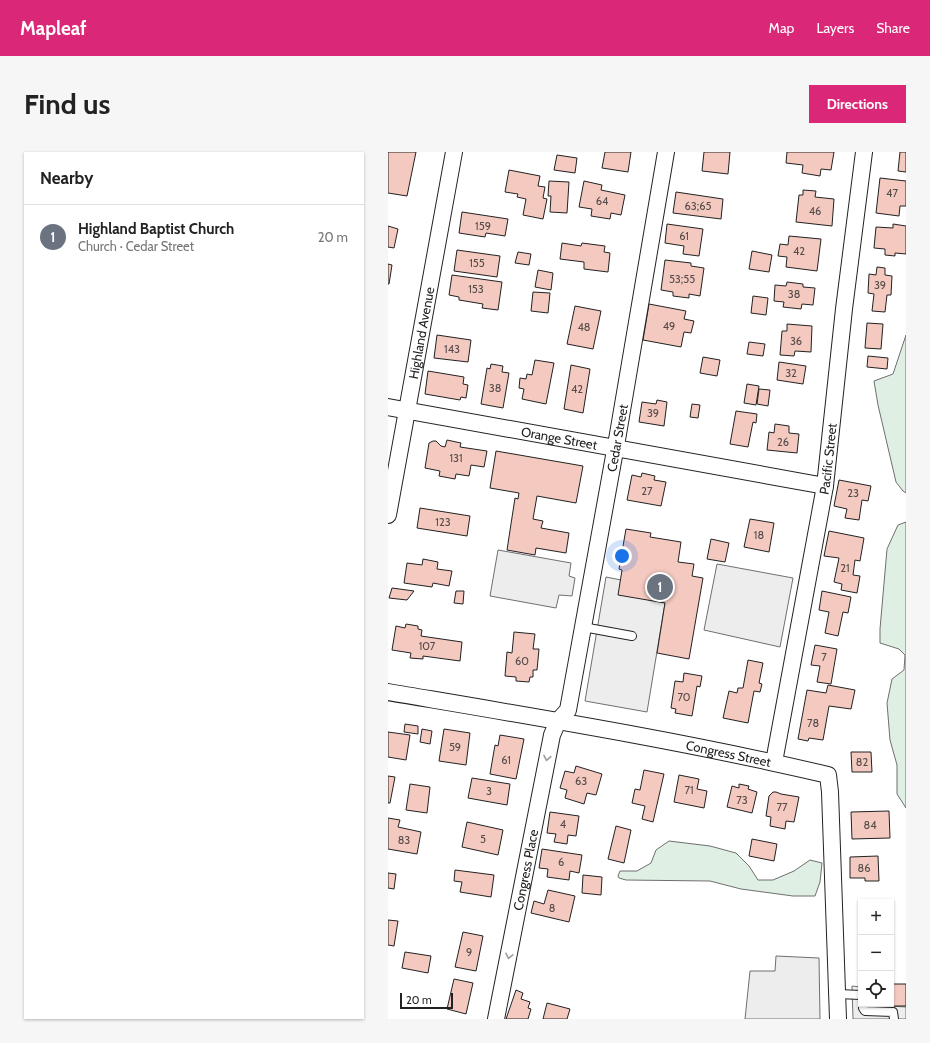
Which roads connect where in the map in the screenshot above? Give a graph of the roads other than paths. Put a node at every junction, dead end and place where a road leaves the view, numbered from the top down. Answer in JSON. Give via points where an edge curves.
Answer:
{"nodes":[{"id":1,"x":454,"y":152,"type":"edge"},
{"id":2,"x":666,"y":152,"type":"edge"},
{"id":3,"x":864,"y":152,"type":"edge"},
{"id":4,"x":388,"y":407,"type":"edge"},
{"id":5,"x":406,"y":410,"type":"junction"},
{"id":6,"x":615,"y":447,"type":"junction"},
{"id":7,"x":825,"y":486,"type":"junction"},
{"id":8,"x":388,"y":515,"type":"edge"},
{"id":9,"x":583,"y":627,"type":"junction"},
{"id":10,"x":632,"y":636,"type":"dead end"},
{"id":11,"x":388,"y":692,"type":"edge"},
{"id":12,"x":558,"y":721,"type":"junction"},
{"id":13,"x":774,"y":762,"type":"junction"},
{"id":14,"x":838,"y":994,"type":"junction"},
{"id":15,"x":858,"y":995,"type":"edge"},
{"id":16,"x":863,"y":1007,"type":"edge"},
{"id":17,"x":496,"y":1019,"type":"edge"},
{"id":18,"x":838,"y":1019,"type":"edge"},
{"id":19,"x":894,"y":1019,"type":"edge"}],
"edges":[{"from":1,"to":5,"type":"street","name":"Highland Avenue"},
{"from":2,"to":6,"type":"street","name":"Cedar Street"},
{"from":3,"to":7,"type":"street","name":"Pacific Street"},
{"from":4,"to":5,"type":"street","name":"Orange Street"},
{"from":5,"to":6,"type":"street","name":"Orange Street"},
{"from":5,"to":8,"type":"street","name":"Highland Avenue"},
{"from":6,"to":7,"type":"street","name":"Orange Street"},
{"from":6,"to":9,"type":"street","name":"Cedar Street"},
{"from":7,"to":13,"type":"street","name":"Pacific Street"},
{"from":9,"to":10,"type":"lane"},
{"from":9,"to":12,"type":"street","name":"Cedar Street","via":[[568,710]]},
{"from":11,"to":12,"type":"street","name":"Congress Street"},
{"from":12,"to":13,"type":"street","name":"Congress Street"},
{"from":12,"to":17,"type":"street","name":"Congress Place","one_way":true,"via":[[552,735]]},
{"from":13,"to":14,"type":"street","name":"Congress Street","via":[[828,775]]},
{"from":14,"to":15,"type":"lane"},
{"from":14,"to":18,"type":"street","name":"Congress Street"},
{"from":16,"to":19,"type":"lane","via":[[865,1011],[893,1012]]}]}
